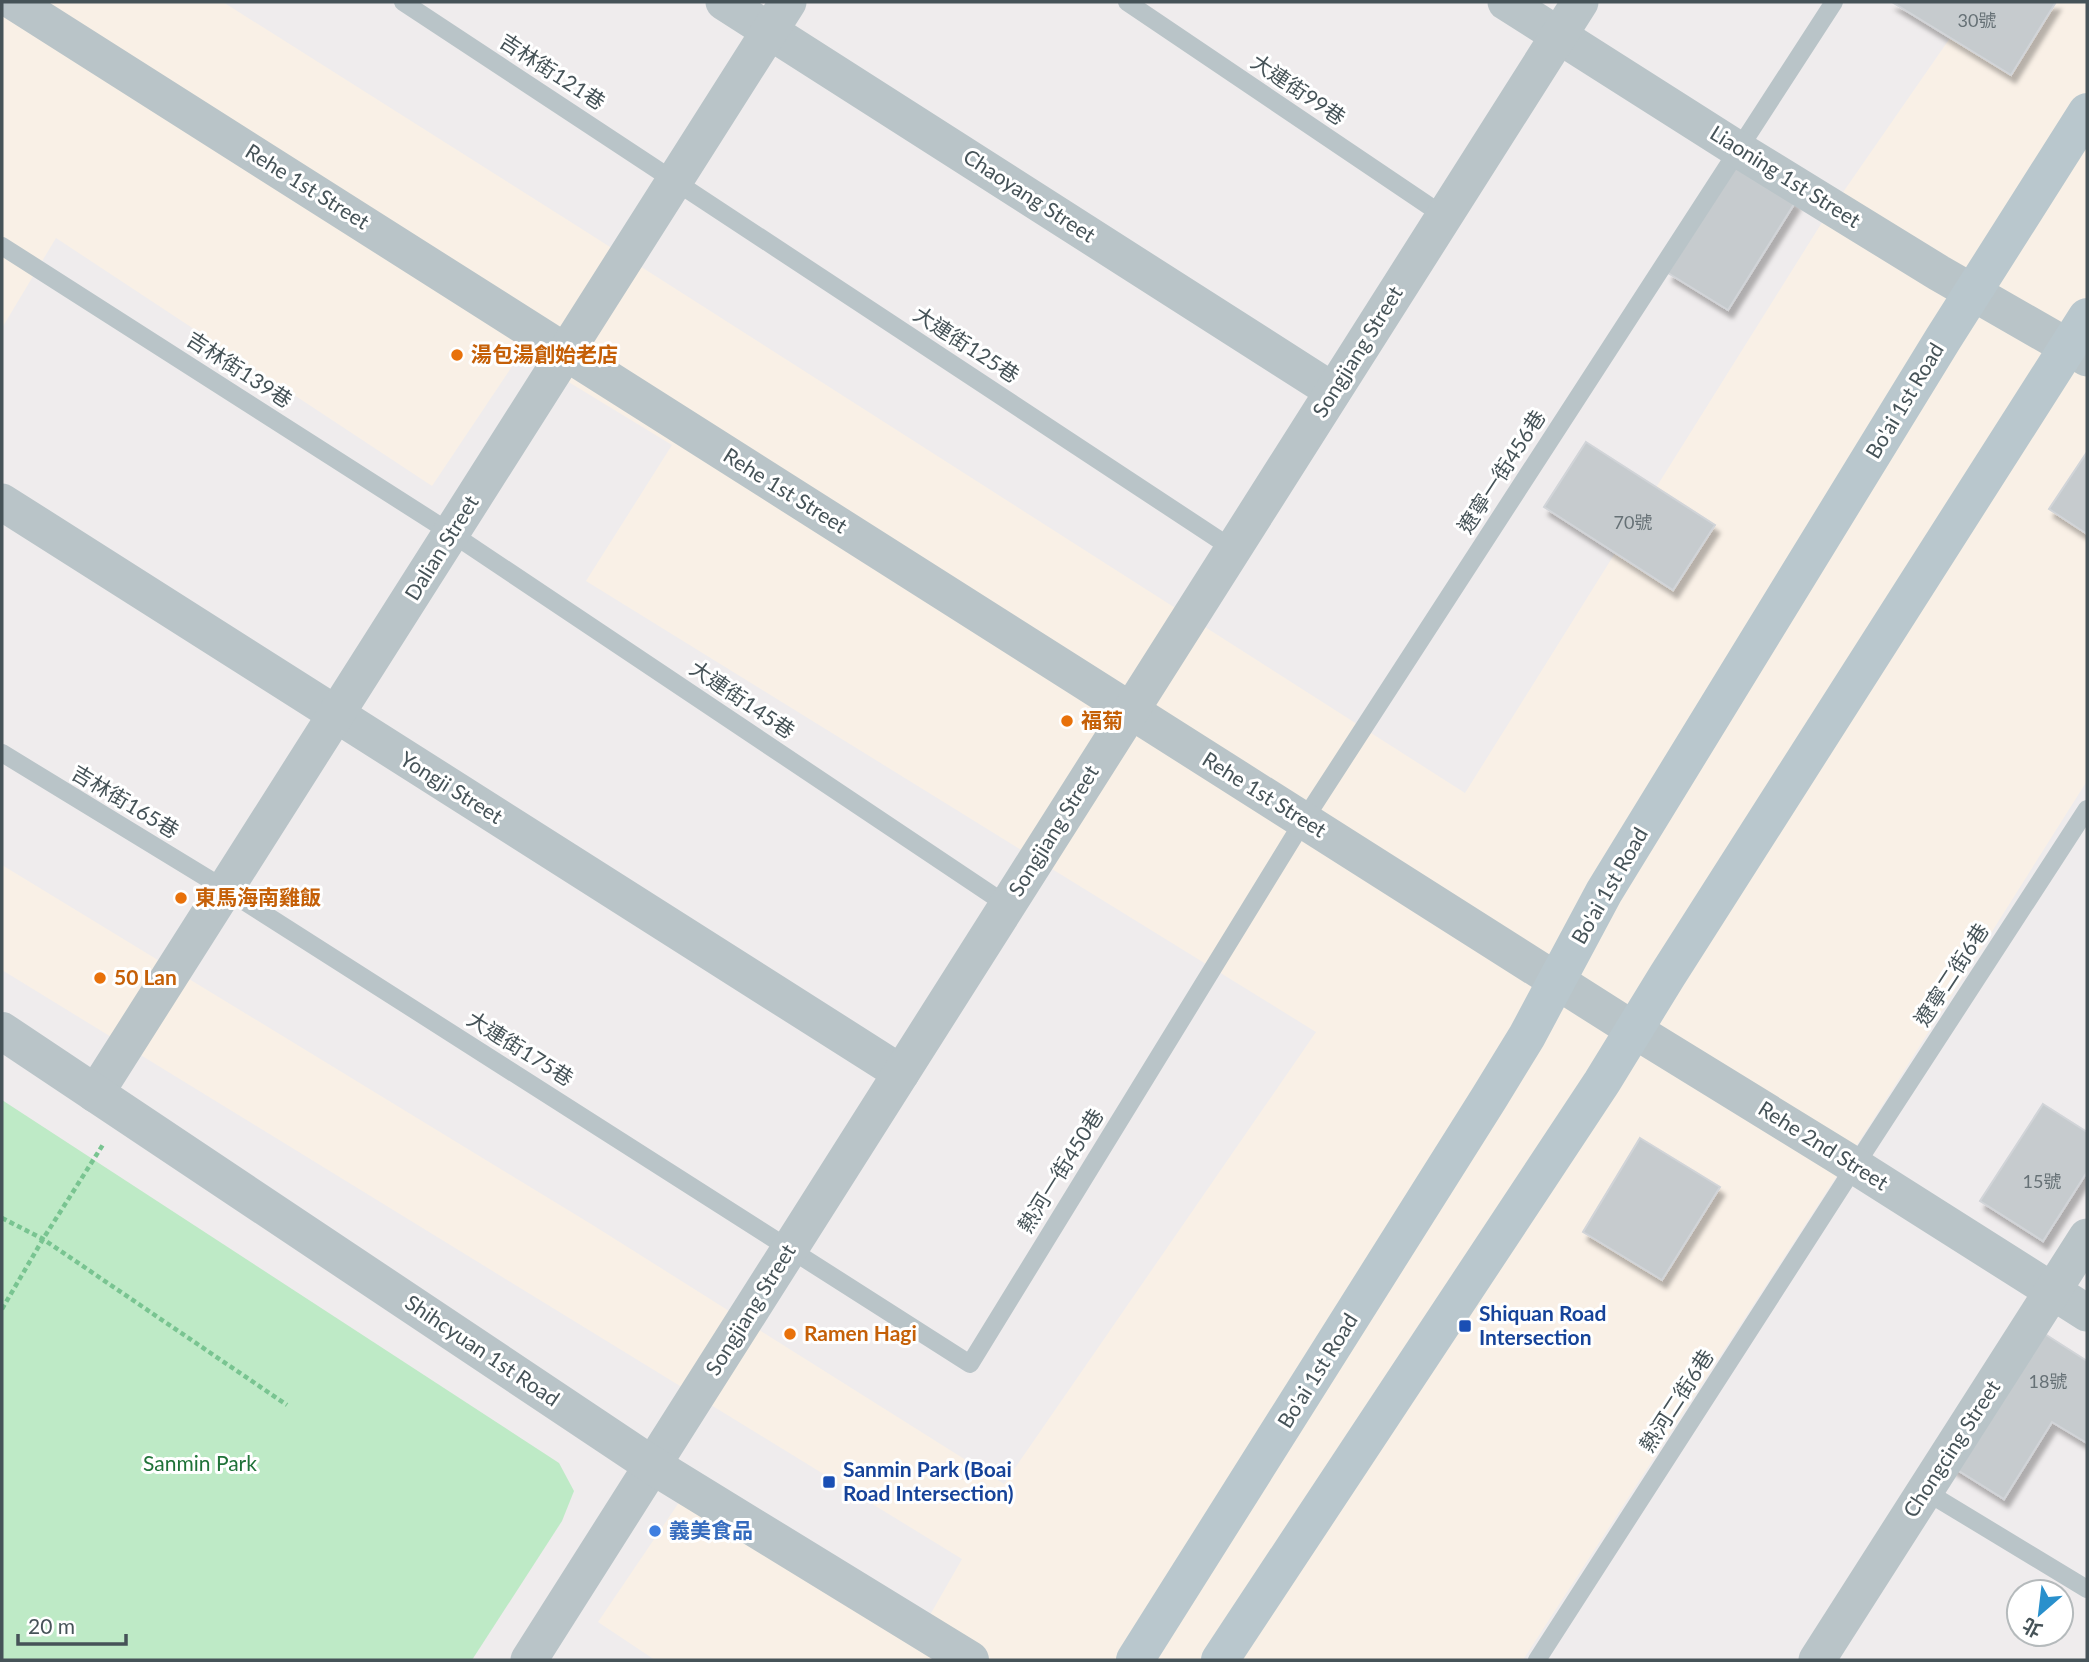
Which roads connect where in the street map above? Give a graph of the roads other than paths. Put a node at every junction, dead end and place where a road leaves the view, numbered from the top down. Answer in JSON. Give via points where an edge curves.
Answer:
{"nodes":[{"id":1,"x":8,"y":2,"type":"edge"},
{"id":2,"x":15,"y":2,"type":"edge"},
{"id":3,"x":403,"y":2,"type":"edge"},
{"id":4,"x":724,"y":2,"type":"edge"},
{"id":5,"x":1127,"y":2,"type":"edge"},
{"id":6,"x":1506,"y":2,"type":"edge"},
{"id":7,"x":1580,"y":2,"type":"edge"},
{"id":8,"x":1833,"y":2,"type":"edge"},
{"id":9,"x":2,"y":11,"type":"edge"},
{"id":10,"x":779,"y":16,"type":"edge"},
{"id":11,"x":1559,"y":35,"type":"junction"},
{"id":12,"x":2087,"y":112,"type":"edge"},
{"id":13,"x":1739,"y":150,"type":"junction"},
{"id":14,"x":675,"y":180,"type":"junction"},
{"id":15,"x":1444,"y":216,"type":"junction"},
{"id":16,"x":2,"y":246,"type":"edge"},
{"id":17,"x":1973,"y":293,"type":"junction"},
{"id":18,"x":2081,"y":340,"type":"edge"},
{"id":19,"x":566,"y":352,"type":"junction"},
{"id":20,"x":1333,"y":391,"type":"junction"},
{"id":21,"x":2,"y":502,"type":"edge"},
{"id":22,"x":451,"y":533,"type":"junction"},
{"id":23,"x":1233,"y":549,"type":"junction"},
{"id":24,"x":1131,"y":710,"type":"junction"},
{"id":25,"x":336,"y":715,"type":"junction"},
{"id":26,"x":2,"y":753,"type":"edge"},
{"id":27,"x":2087,"y":809,"type":"edge"},
{"id":28,"x":1304,"y":820,"type":"junction"},
{"id":29,"x":225,"y":890,"type":"junction"},
{"id":30,"x":1007,"y":905,"type":"junction"},
{"id":31,"x":1556,"y":981,"type":"junction"},
{"id":32,"x":1634,"y":1030,"type":"junction"},
{"id":33,"x":2,"y":1031,"type":"edge"},
{"id":34,"x":901,"y":1073,"type":"junction"},
{"id":35,"x":95,"y":1094,"type":"junction"},
{"id":36,"x":1855,"y":1166,"type":"junction"},
{"id":37,"x":2087,"y":1237,"type":"edge"},
{"id":38,"x":790,"y":1248,"type":"junction"},
{"id":39,"x":2053,"y":1291,"type":"junction"},
{"id":40,"x":2087,"y":1313,"type":"edge"},
{"id":41,"x":652,"y":1465,"type":"junction"},
{"id":42,"x":1925,"y":1491,"type":"junction"},
{"id":43,"x":2087,"y":1589,"type":"edge"},
{"id":44,"x":1822,"y":1658,"type":"edge"},
{"id":45,"x":529,"y":1660,"type":"edge"},
{"id":46,"x":970,"y":1660,"type":"edge"},
{"id":47,"x":1135,"y":1660,"type":"edge"},
{"id":48,"x":1220,"y":1660,"type":"edge"},
{"id":49,"x":1537,"y":1660,"type":"edge"}],
"edges":[{"from":1,"to":9,"type":"street"},
{"from":2,"to":19,"type":"street","name":"Rehe 1st Street"},
{"from":3,"to":14,"type":"lane","name":"吉林街121巷"},
{"from":4,"to":10,"type":"street","name":"Chaoyang Street"},
{"from":5,"to":15,"type":"lane","name":"大連街99巷"},
{"from":6,"to":11,"type":"street","name":"Liaoning 1st Street"},
{"from":7,"to":11,"type":"street","name":"Songjiang Street"},
{"from":8,"to":13,"type":"lane","name":"遼寧一街456巷"},
{"from":10,"to":14,"type":"street","name":"Dalian Street"},
{"from":10,"to":20,"type":"street","name":"Chaoyang Street"},
{"from":11,"to":13,"type":"street","name":"Liaoning 1st Street"},
{"from":11,"to":15,"type":"street","name":"Songjiang Street"},
{"from":12,"to":17,"type":"main road","name":"Bo'ai 1st Road"},
{"from":13,"to":17,"type":"street","name":"Liaoning 1st Street"},
{"from":13,"to":28,"type":"lane","name":"遼寧一街456巷"},
{"from":14,"to":19,"type":"street","name":"Dalian Street"},
{"from":14,"to":23,"type":"lane","name":"大連街125巷"},
{"from":15,"to":20,"type":"street","name":"Songjiang Street"},
{"from":16,"to":22,"type":"lane","name":"吉林街139巷"},
{"from":17,"to":18,"type":"street","name":"Liaoning 1st Street"},
{"from":17,"to":31,"type":"main road","name":"Bo'ai 1st Road","via":[[1604,892]]},
{"from":18,"to":32,"type":"main road"},
{"from":19,"to":22,"type":"street","name":"Dalian Street"},
{"from":19,"to":24,"type":"street","name":"Rehe 1st Street"},
{"from":20,"to":23,"type":"street","name":"Songjiang Street"},
{"from":21,"to":25,"type":"street","name":"Yongji Street"},
{"from":22,"to":25,"type":"street","name":"Dalian Street"},
{"from":22,"to":30,"type":"lane","name":"大連街145巷"},
{"from":23,"to":24,"type":"street","name":"Songjiang Street"},
{"from":24,"to":28,"type":"street","name":"Rehe 1st Street"},
{"from":24,"to":30,"type":"street","name":"Songjiang Street"},
{"from":25,"to":29,"type":"street","name":"Dalian Street"},
{"from":25,"to":34,"type":"street","name":"Yongji Street"},
{"from":26,"to":29,"type":"lane","name":"吉林街165巷"},
{"from":27,"to":36,"type":"lane","name":"遼寧二街6巷"},
{"from":28,"to":31,"type":"street","name":"Rehe 1st Street"},
{"from":28,"to":38,"type":"lane","name":"熱河一街450巷","via":[[970,1364]]},
{"from":29,"to":35,"type":"street","name":"Dalian Street"},
{"from":29,"to":38,"type":"lane","name":"大連街175巷"},
{"from":30,"to":34,"type":"street","name":"Songjiang Street"},
{"from":31,"to":32,"type":"street","name":"Rehe 2nd Street"},
{"from":31,"to":47,"type":"main road","name":"Bo'ai 1st Road","via":[[1489,1098]]},
{"from":32,"to":36,"type":"street","name":"Rehe 2nd Street"},
{"from":32,"to":48,"type":"main road"},
{"from":33,"to":35,"type":"street","name":"Shihcyuan 1st Road"},
{"from":34,"to":38,"type":"street","name":"Songjiang Street"},
{"from":35,"to":41,"type":"street","name":"Shihcyuan 1st Road"},
{"from":36,"to":39,"type":"street","name":"Rehe 2nd Street"},
{"from":36,"to":49,"type":"lane","name":"熱河二街6巷"},
{"from":37,"to":39,"type":"street","name":"Chongcing Street"},
{"from":38,"to":41,"type":"street","name":"Songjiang Street"},
{"from":39,"to":40,"type":"street","name":"Rehe 2nd Street"},
{"from":39,"to":42,"type":"street","name":"Chongcing Street"},
{"from":41,"to":45,"type":"street","name":"Songjiang Street"},
{"from":41,"to":46,"type":"street","name":"Shihcyuan 1st Road"},
{"from":42,"to":43,"type":"lane"},
{"from":42,"to":44,"type":"street","name":"Chongcing Street"}]}
